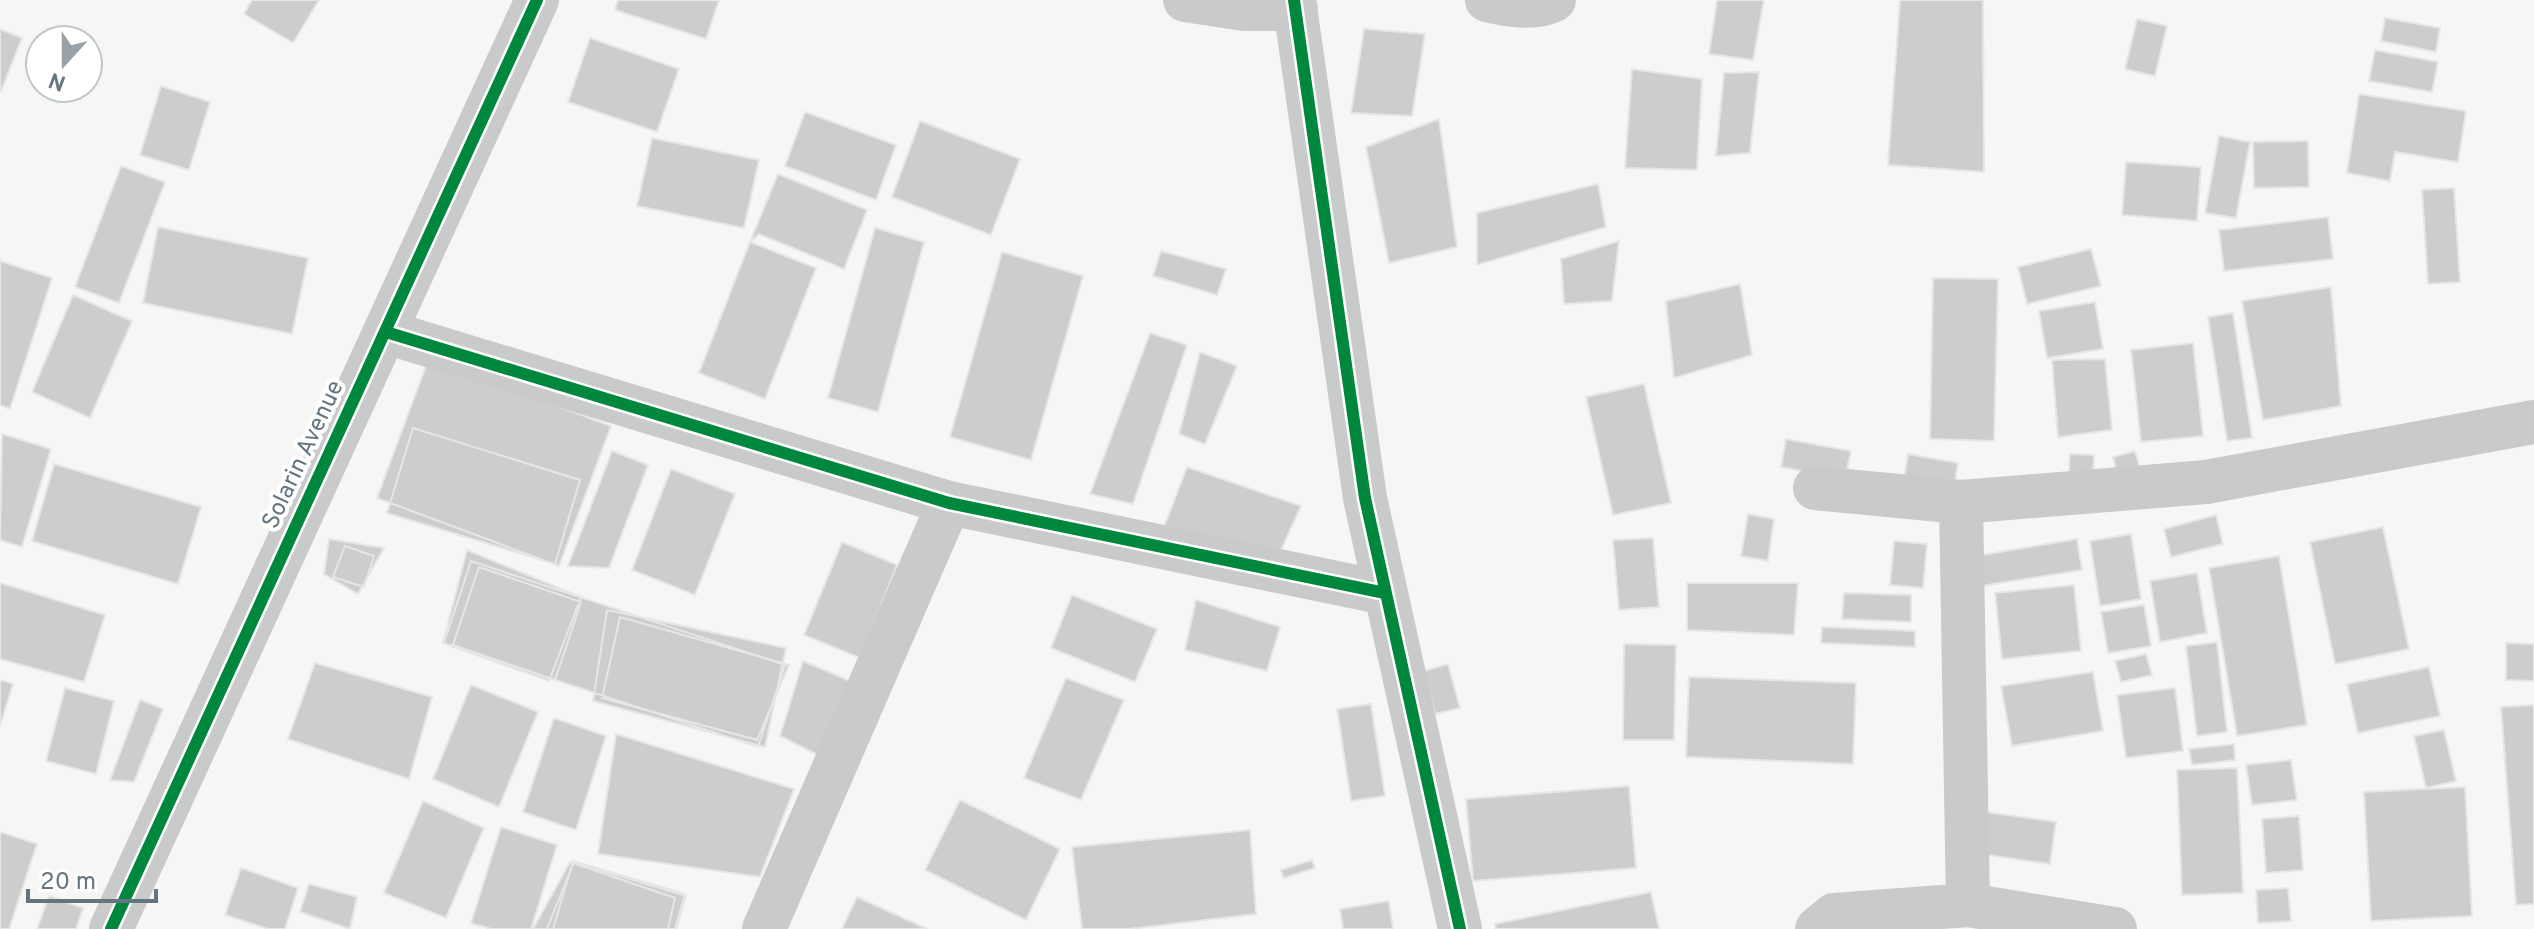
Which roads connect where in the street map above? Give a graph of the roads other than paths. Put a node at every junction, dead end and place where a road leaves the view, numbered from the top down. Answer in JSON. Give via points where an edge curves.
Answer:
{"nodes":[{"id":1,"x":537,"y":0,"type":"edge"},
{"id":2,"x":1185,"y":0,"type":"edge"},
{"id":3,"x":1487,"y":0,"type":"edge"},
{"id":4,"x":1554,"y":0,"type":"edge"},
{"id":5,"x":1295,"y":4,"type":"edge"},
{"id":6,"x":386,"y":332,"type":"junction"},
{"id":7,"x":2534,"y":422,"type":"edge"},
{"id":8,"x":1815,"y":488,"type":"dead end"},
{"id":9,"x":1961,"y":502,"type":"junction"},
{"id":10,"x":949,"y":503,"type":"junction"},
{"id":11,"x":1385,"y":593,"type":"junction"},
{"id":12,"x":1968,"y":905,"type":"junction"},
{"id":13,"x":111,"y":929,"type":"edge"},
{"id":14,"x":764,"y":929,"type":"edge"},
{"id":15,"x":1460,"y":929,"type":"edge"},
{"id":16,"x":1817,"y":929,"type":"edge"},
{"id":17,"x":2115,"y":929,"type":"edge"}],
"edges":[{"from":1,"to":6,"type":"street","name":"Solarin Avenue"},
{"from":2,"to":5,"type":"street","via":[[1244,9]]},
{"from":3,"to":4,"type":"street","via":[[1542,6]]},
{"from":5,"to":11,"type":"street","via":[[1365,498]]},
{"from":6,"to":10,"type":"street"},
{"from":6,"to":13,"type":"street","name":"Solarin Avenue"},
{"from":7,"to":9,"type":"street","via":[[2206,482]]},
{"from":8,"to":9,"type":"street"},
{"from":9,"to":12,"type":"street"},
{"from":10,"to":11,"type":"street"},
{"from":10,"to":14,"type":"street"},
{"from":11,"to":15,"type":"street"},
{"from":12,"to":16,"type":"street","via":[[1834,915]]},
{"from":12,"to":17,"type":"street"}]}
